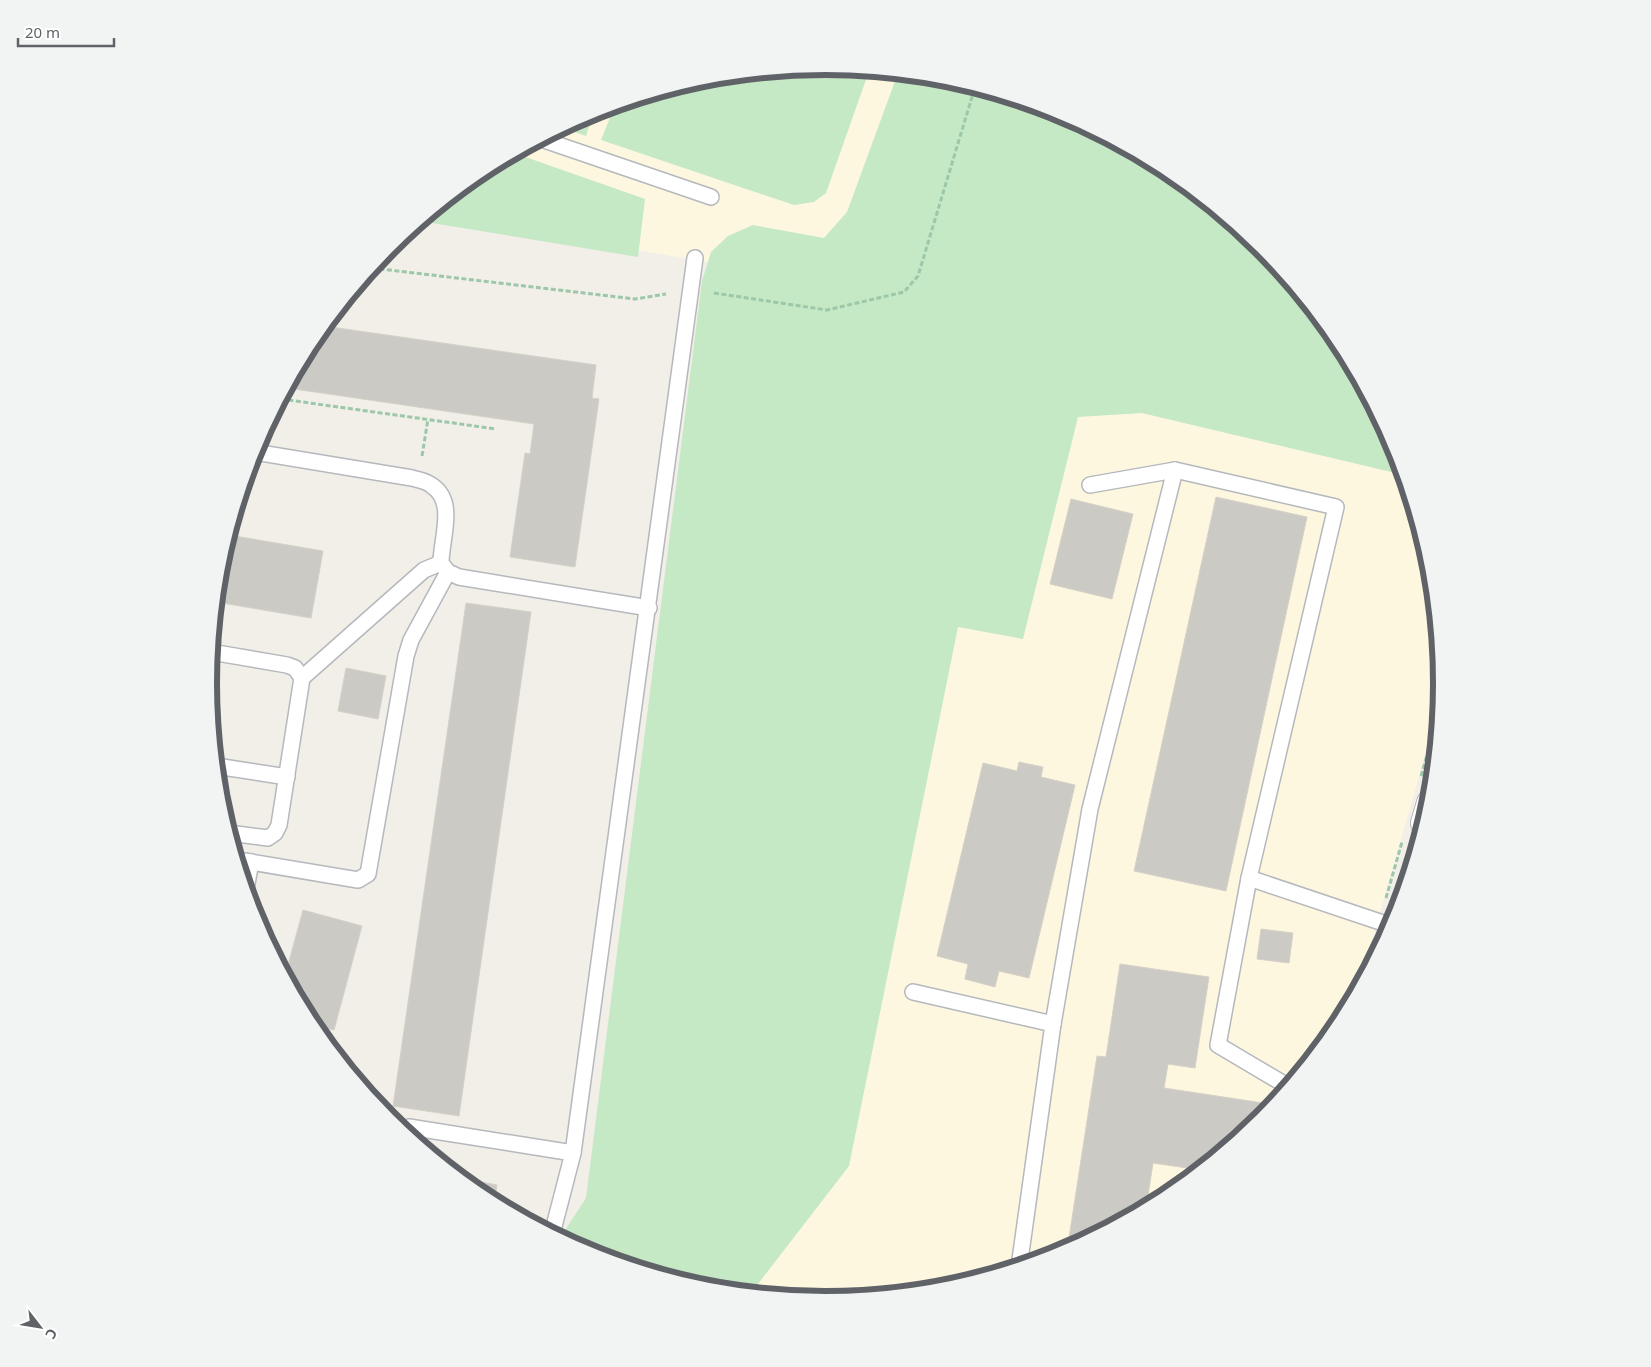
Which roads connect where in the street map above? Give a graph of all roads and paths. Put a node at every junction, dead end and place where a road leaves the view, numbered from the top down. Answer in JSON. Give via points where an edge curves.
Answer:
{"nodes":[{"id":1,"x":973,"y":94,"type":"edge"},
{"id":2,"x":549,"y":142,"type":"edge"},
{"id":3,"x":711,"y":198,"type":"dead end"},
{"id":4,"x":695,"y":258,"type":"dead end"},
{"id":5,"x":380,"y":269,"type":"edge"},
{"id":6,"x":692,"y":290,"type":"junction"},
{"id":7,"x":288,"y":399,"type":"edge"},
{"id":8,"x":428,"y":419,"type":"junction"},
{"id":9,"x":496,"y":429,"type":"dead end"},
{"id":10,"x":262,"y":453,"type":"edge"},
{"id":11,"x":1175,"y":470,"type":"junction"},
{"id":12,"x":418,"y":480,"type":"junction"},
{"id":13,"x":1090,"y":485,"type":"dead end"},
{"id":14,"x":445,"y":567,"type":"junction"},
{"id":15,"x":649,"y":608,"type":"junction"},
{"id":16,"x":218,"y":653,"type":"edge"},
{"id":17,"x":302,"y":678,"type":"junction"},
{"id":18,"x":223,"y":767,"type":"edge"},
{"id":19,"x":287,"y":777,"type":"junction"},
{"id":20,"x":1422,"y":804,"type":"edge"},
{"id":21,"x":1414,"y":830,"type":"edge"},
{"id":22,"x":236,"y":834,"type":"edge"},
{"id":23,"x":244,"y":862,"type":"edge"},
{"id":24,"x":1249,"y":878,"type":"junction"},
{"id":25,"x":1390,"y":911,"type":"edge"},
{"id":26,"x":1385,"y":924,"type":"edge"},
{"id":27,"x":913,"y":992,"type":"dead end"},
{"id":28,"x":1053,"y":1024,"type":"junction"},
{"id":29,"x":1284,"y":1084,"type":"edge"},
{"id":30,"x":409,"y":1127,"type":"edge"},
{"id":31,"x":572,"y":1153,"type":"junction"},
{"id":32,"x":554,"y":1228,"type":"edge"},
{"id":33,"x":1020,"y":1260,"type":"edge"}],
"edges":[{"from":1,"to":6,"type":"path","via":[[918,276],[904,292],[826,310]]},
{"from":2,"to":3,"type":"lane"},
{"from":4,"to":6,"type":"lane"},
{"from":5,"to":6,"type":"path","via":[[635,299]]},
{"from":6,"to":15,"type":"lane"},
{"from":7,"to":8,"type":"path"},
{"from":8,"to":9,"type":"path"},
{"from":8,"to":12,"type":"path"},
{"from":10,"to":12,"type":"lane"},
{"from":11,"to":13,"type":"lane"},
{"from":11,"to":24,"type":"lane","via":[[1336,507]]},
{"from":11,"to":28,"type":"lane","via":[[1090,809]]},
{"from":12,"to":14,"type":"lane","via":[[431,485],[444,499]]},
{"from":14,"to":15,"type":"lane","via":[[459,577]]},
{"from":14,"to":17,"type":"lane","via":[[424,570]]},
{"from":14,"to":23,"type":"lane","via":[[406,656],[368,874],[358,880]]},
{"from":15,"to":31,"type":"lane"},
{"from":16,"to":17,"type":"lane","via":[[286,665],[295,668]]},
{"from":17,"to":19,"type":"lane"},
{"from":18,"to":19,"type":"lane"},
{"from":19,"to":22,"type":"lane","via":[[275,833],[268,838]]},
{"from":20,"to":21,"type":"street"},
{"from":21,"to":25,"type":"path"},
{"from":24,"to":26,"type":"lane"},
{"from":24,"to":29,"type":"lane","via":[[1218,1045]]},
{"from":27,"to":28,"type":"lane"},
{"from":28,"to":33,"type":"lane"},
{"from":30,"to":31,"type":"lane"},
{"from":31,"to":32,"type":"lane"}]}
